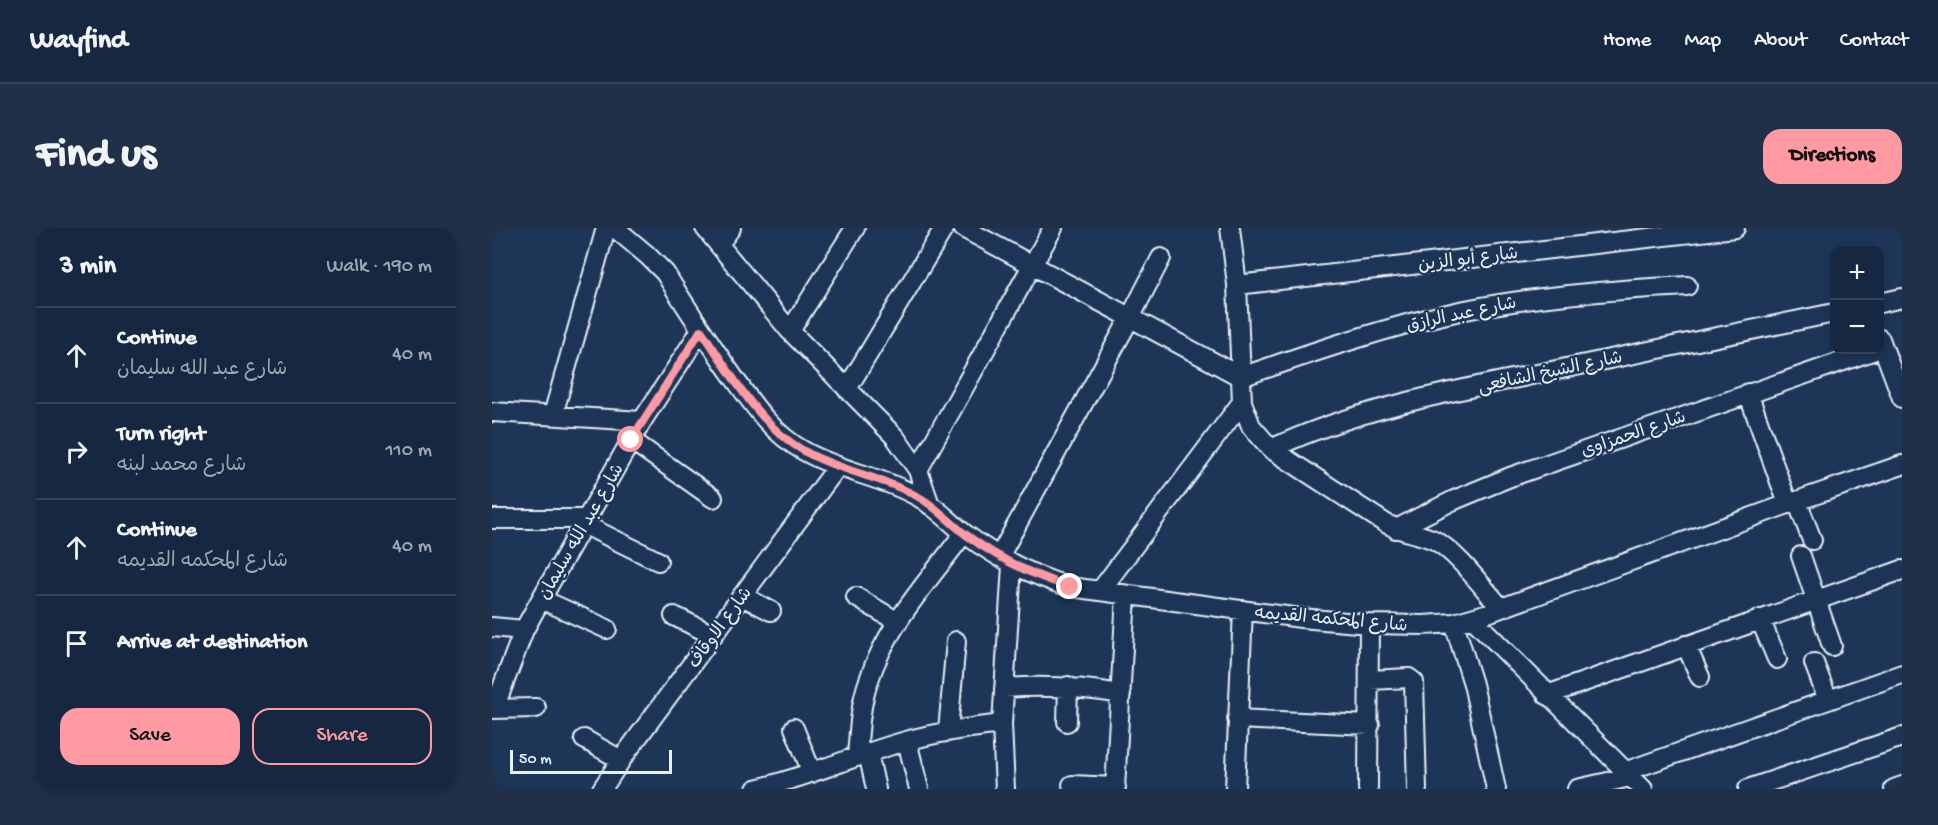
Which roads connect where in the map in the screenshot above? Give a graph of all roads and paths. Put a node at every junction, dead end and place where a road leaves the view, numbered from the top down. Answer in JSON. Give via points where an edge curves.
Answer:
{"nodes":[{"id":1,"x":606,"y":228,"type":"edge"},
{"id":2,"x":615,"y":228,"type":"edge"},
{"id":3,"x":705,"y":228,"type":"edge"},
{"id":4,"x":731,"y":228,"type":"edge"},
{"id":5,"x":855,"y":228,"type":"edge"},
{"id":6,"x":944,"y":228,"type":"edge"},
{"id":7,"x":963,"y":228,"type":"edge"},
{"id":8,"x":1053,"y":228,"type":"edge"},
{"id":9,"x":1230,"y":228,"type":"edge"},
{"id":10,"x":1735,"y":228,"type":"edge"},
{"id":11,"x":719,"y":244,"type":"junction"},
{"id":12,"x":1161,"y":258,"type":"dead end"},
{"id":13,"x":1033,"y":264,"type":"junction"},
{"id":14,"x":1237,"y":285,"type":"junction"},
{"id":15,"x":1687,"y":286,"type":"dead end"},
{"id":16,"x":1902,"y":298,"type":"edge"},
{"id":17,"x":1884,"y":302,"type":"edge"},
{"id":18,"x":1830,"y":314,"type":"edge"},
{"id":19,"x":1130,"y":318,"type":"junction"},
{"id":20,"x":701,"y":330,"type":"junction"},
{"id":21,"x":790,"y":331,"type":"junction"},
{"id":22,"x":1857,"y":354,"type":"edge"},
{"id":23,"x":1883,"y":354,"type":"edge"},
{"id":24,"x":1241,"y":377,"type":"junction"},
{"id":25,"x":848,"y":389,"type":"junction"},
{"id":26,"x":1748,"y":393,"type":"junction"},
{"id":27,"x":1902,"y":398,"type":"edge"},
{"id":28,"x":1242,"y":402,"type":"junction"},
{"id":29,"x":492,"y":412,"type":"edge"},
{"id":30,"x":553,"y":415,"type":"junction"},
{"id":31,"x":642,"y":421,"type":"junction"},
{"id":32,"x":631,"y":440,"type":"junction"},
{"id":33,"x":1271,"y":449,"type":"junction"},
{"id":34,"x":1902,"y":465,"type":"edge"},
{"id":35,"x":838,"y":466,"type":"junction"},
{"id":36,"x":918,"y":470,"type":"junction"},
{"id":37,"x":713,"y":498,"type":"dead end"},
{"id":38,"x":1792,"y":503,"type":"junction"},
{"id":39,"x":930,"y":505,"type":"junction"},
{"id":40,"x":492,"y":519,"type":"edge"},
{"id":41,"x":584,"y":521,"type":"junction"},
{"id":42,"x":1396,"y":529,"type":"junction"},
{"id":43,"x":964,"y":533,"type":"junction"},
{"id":44,"x":1812,"y":540,"type":"dead end"},
{"id":45,"x":1801,"y":556,"type":"dead end"},
{"id":46,"x":658,"y":561,"type":"dead end"},
{"id":47,"x":1005,"y":561,"type":"junction"},
{"id":48,"x":1902,"y":570,"type":"edge"},
{"id":49,"x":1100,"y":591,"type":"junction"},
{"id":50,"x":1126,"y":595,"type":"junction"},
{"id":51,"x":742,"y":596,"type":"junction"},
{"id":52,"x":856,"y":597,"type":"dead end"},
{"id":53,"x":541,"y":599,"type":"junction"},
{"id":54,"x":1816,"y":600,"type":"junction"},
{"id":55,"x":1501,"y":608,"type":"junction"},
{"id":56,"x":1243,"y":610,"type":"junction"},
{"id":57,"x":771,"y":611,"type":"dead end"},
{"id":58,"x":674,"y":616,"type":"dead end"},
{"id":59,"x":1760,"y":619,"type":"junction"},
{"id":60,"x":1463,"y":621,"type":"junction"},
{"id":61,"x":897,"y":622,"type":"junction"},
{"id":62,"x":1369,"y":624,"type":"junction"},
{"id":63,"x":492,"y":627,"type":"edge"},
{"id":64,"x":607,"y":629,"type":"dead end"},
{"id":65,"x":524,"y":630,"type":"junction"},
{"id":66,"x":713,"y":635,"type":"junction"},
{"id":67,"x":956,"y":641,"type":"dead end"},
{"id":68,"x":1686,"y":645,"type":"junction"},
{"id":69,"x":1832,"y":646,"type":"dead end"},
{"id":70,"x":1777,"y":659,"type":"dead end"},
{"id":71,"x":1814,"y":663,"type":"dead end"},
{"id":72,"x":1902,"y":674,"type":"edge"},
{"id":73,"x":1700,"y":677,"type":"dead end"},
{"id":74,"x":1370,"y":680,"type":"junction"},
{"id":75,"x":1068,"y":687,"type":"junction"},
{"id":76,"x":1004,"y":688,"type":"junction"},
{"id":77,"x":1121,"y":694,"type":"junction"},
{"id":78,"x":1547,"y":695,"type":"junction"},
{"id":79,"x":1828,"y":700,"type":"junction"},
{"id":80,"x":536,"y":708,"type":"dead end"},
{"id":81,"x":493,"y":709,"type":"edge"},
{"id":82,"x":1237,"y":719,"type":"junction"},
{"id":83,"x":1067,"y":722,"type":"dead end"},
{"id":84,"x":1002,"y":724,"type":"junction"},
{"id":85,"x":1370,"y":725,"type":"junction"},
{"id":86,"x":794,"y":728,"type":"dead end"},
{"id":87,"x":948,"y":731,"type":"junction"},
{"id":88,"x":1902,"y":736,"type":"edge"},
{"id":89,"x":584,"y":738,"type":"dead end"},
{"id":90,"x":907,"y":741,"type":"junction"},
{"id":91,"x":862,"y":755,"type":"junction"},
{"id":92,"x":621,"y":760,"type":"junction"},
{"id":93,"x":812,"y":773,"type":"junction"},
{"id":94,"x":1632,"y":779,"type":"edge"},
{"id":95,"x":1072,"y":785,"type":"dead end"},
{"id":96,"x":1902,"y":786,"type":"edge"},
{"id":97,"x":762,"y":788,"type":"edge"},
{"id":98,"x":1115,"y":788,"type":"edge"},
{"id":99,"x":602,"y":789,"type":"edge"},
{"id":100,"x":876,"y":789,"type":"edge"},
{"id":101,"x":919,"y":789,"type":"edge"},
{"id":102,"x":1005,"y":789,"type":"edge"},
{"id":103,"x":1235,"y":789,"type":"edge"},
{"id":104,"x":1368,"y":789,"type":"edge"},
{"id":105,"x":1417,"y":789,"type":"edge"},
{"id":106,"x":1496,"y":789,"type":"edge"},
{"id":107,"x":1577,"y":789,"type":"edge"},
{"id":108,"x":1748,"y":789,"type":"edge"},
{"id":109,"x":1894,"y":789,"type":"edge"}],
"edges":[{"from":1,"to":30,"type":"street"},
{"from":2,"to":20,"type":"street","name":"شارع المحكمه القديمه","via":[[665,273]]},
{"from":3,"to":11,"type":"street"},
{"from":4,"to":11,"type":"street"},
{"from":5,"to":21,"type":"street"},
{"from":6,"to":25,"type":"street"},
{"from":7,"to":13,"type":"street"},
{"from":8,"to":13,"type":"street"},
{"from":9,"to":14,"type":"street"},
{"from":10,"to":14,"type":"street","name":"شارع أبو الزين"},
{"from":11,"to":21,"type":"street"},
{"from":12,"to":19,"type":"street"},
{"from":13,"to":19,"type":"street"},
{"from":13,"to":36,"type":"street"},
{"from":14,"to":24,"type":"street"},
{"from":15,"to":24,"type":"street","name":"شارع عبد الرازق","via":[[1535,298],[1460,311],[1386,329]]},
{"from":16,"to":17,"type":"street"},
{"from":18,"to":33,"type":"street","name":"شارع الشيخ الشافعى","via":[[1465,389],[1335,423]]},
{"from":19,"to":24,"type":"street"},
{"from":19,"to":47,"type":"street"},
{"from":20,"to":31,"type":"street","name":"شارع عبد الله سليمان"},
{"from":20,"to":35,"type":"street","name":"شارع المحكمه القديمه","via":[[766,422],[805,451]]},
{"from":21,"to":25,"type":"street"},
{"from":22,"to":26,"type":"street","name":"شارع الحمزاوى"},
{"from":23,"to":27,"type":"street"},
{"from":24,"to":28,"type":"street"},
{"from":25,"to":36,"type":"street","via":[[895,437]]},
{"from":26,"to":38,"type":"street"},
{"from":26,"to":42,"type":"street","name":"شارع الحمزاوى","via":[[1510,477]]},
{"from":28,"to":33,"type":"street","via":[[1251,426]]},
{"from":28,"to":49,"type":"street"},
{"from":29,"to":30,"type":"street"},
{"from":30,"to":31,"type":"street"},
{"from":31,"to":32,"type":"street","name":"شارع عبد الله سليمان"},
{"from":32,"to":37,"type":"street"},
{"from":32,"to":41,"type":"street","name":"شارع عبد الله سليمان"},
{"from":33,"to":42,"type":"street"},
{"from":34,"to":38,"type":"street","name":"شارع المحكمه القديمه"},
{"from":35,"to":39,"type":"street","name":"شارع المحكمه القديمه","via":[[899,488]]},
{"from":35,"to":51,"type":"street","name":"شارع الاوقاف"},
{"from":36,"to":39,"type":"street"},
{"from":38,"to":44,"type":"street"},
{"from":38,"to":55,"type":"street","name":"شارع المحكمه القديمه"},
{"from":39,"to":43,"type":"street","name":"شارع المحكمه القديمه"},
{"from":40,"to":41,"type":"street"},
{"from":41,"to":46,"type":"street"},
{"from":41,"to":53,"type":"street","name":"شارع عبد الله سليمان"},
{"from":42,"to":55,"type":"street","via":[[1448,549]]},
{"from":43,"to":47,"type":"street","name":"شارع المحكمه القديمه"},
{"from":43,"to":61,"type":"street"},
{"from":45,"to":54,"type":"street"},
{"from":47,"to":49,"type":"street","name":"شارع المحكمه القديمه","via":[[1050,581]]},
{"from":47,"to":76,"type":"street"},
{"from":48,"to":54,"type":"street"},
{"from":49,"to":50,"type":"street","name":"شارع المحكمه القديمه"},
{"from":50,"to":56,"type":"street","name":"شارع المحكمه القديمه"},
{"from":50,"to":77,"type":"street"},
{"from":51,"to":57,"type":"street"},
{"from":51,"to":66,"type":"street","name":"شارع الاوقاف"},
{"from":52,"to":61,"type":"street"},
{"from":53,"to":64,"type":"street"},
{"from":53,"to":65,"type":"street","name":"شارع عبد الله سليمان"},
{"from":54,"to":59,"type":"street"},
{"from":54,"to":69,"type":"street"},
{"from":55,"to":60,"type":"street","name":"شارع المحكمه القديمه"},
{"from":56,"to":62,"type":"street","name":"شارع المحكمه القديمه"},
{"from":56,"to":82,"type":"street"},
{"from":58,"to":66,"type":"street"},
{"from":59,"to":68,"type":"street"},
{"from":59,"to":70,"type":"street"},
{"from":60,"to":62,"type":"street","name":"شارع المحكمه القديمه","via":[[1423,626]]},
{"from":60,"to":78,"type":"street"},
{"from":60,"to":106,"type":"street"},
{"from":61,"to":91,"type":"street","via":[[868,680],[860,717]]},
{"from":62,"to":74,"type":"street"},
{"from":63,"to":65,"type":"street"},
{"from":65,"to":81,"type":"street","name":"شارع عبد الله سليمان"},
{"from":66,"to":92,"type":"street","name":"شارع الاوقاف"},
{"from":67,"to":87,"type":"street"},
{"from":68,"to":73,"type":"street"},
{"from":68,"to":78,"type":"street"},
{"from":71,"to":79,"type":"street"},
{"from":72,"to":79,"type":"street"},
{"from":74,"to":85,"type":"street"},
{"from":74,"to":105,"type":"street","via":[[1409,678],[1414,682]]},
{"from":75,"to":76,"type":"street"},
{"from":75,"to":77,"type":"street"},
{"from":75,"to":83,"type":"street"},
{"from":76,"to":84,"type":"street"},
{"from":77,"to":98,"type":"street"},
{"from":78,"to":94,"type":"street"},
{"from":79,"to":94,"type":"street"},
{"from":80,"to":81,"type":"street"},
{"from":82,"to":85,"type":"street"},
{"from":82,"to":103,"type":"street"},
{"from":84,"to":87,"type":"street"},
{"from":84,"to":102,"type":"street"},
{"from":85,"to":104,"type":"street"},
{"from":86,"to":93,"type":"street"},
{"from":87,"to":90,"type":"street"},
{"from":88,"to":108,"type":"street"},
{"from":89,"to":92,"type":"street"},
{"from":90,"to":91,"type":"street"},
{"from":90,"to":101,"type":"street"},
{"from":91,"to":93,"type":"street"},
{"from":91,"to":100,"type":"street"},
{"from":92,"to":99,"type":"street","name":"شارع الاوقاف"},
{"from":93,"to":97,"type":"street"},
{"from":94,"to":107,"type":"street"},
{"from":95,"to":98,"type":"street"},
{"from":96,"to":109,"type":"street"}]}
